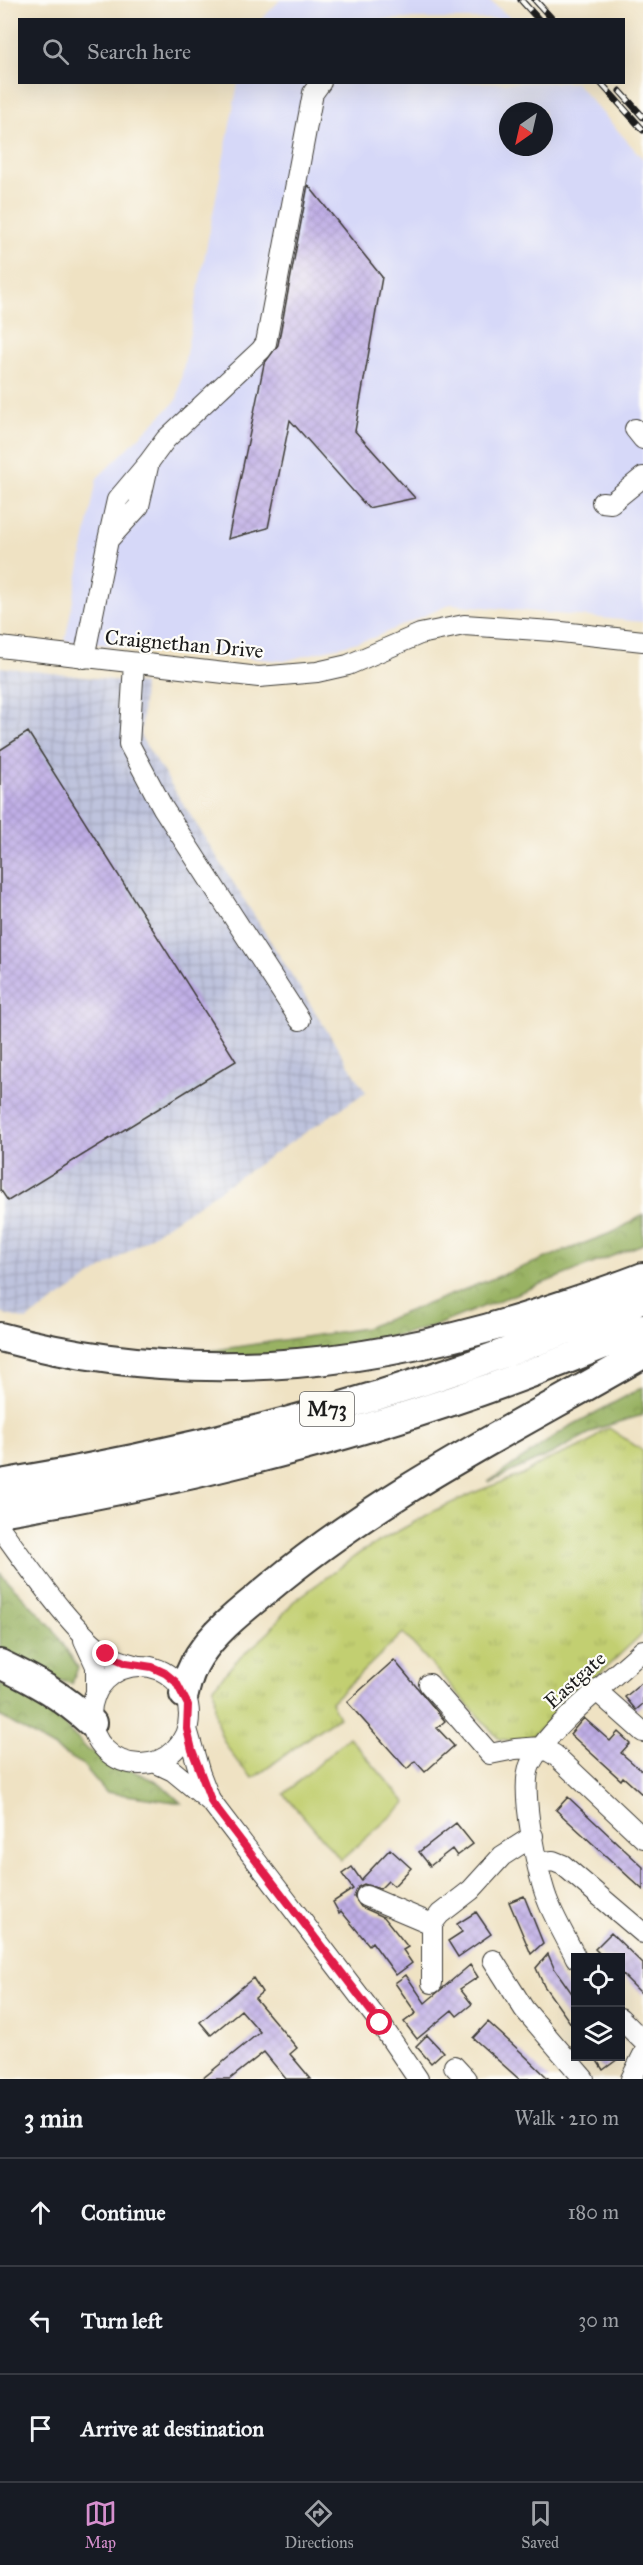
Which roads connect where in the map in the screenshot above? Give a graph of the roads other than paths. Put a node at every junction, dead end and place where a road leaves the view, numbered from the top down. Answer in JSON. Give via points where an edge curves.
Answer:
{"nodes":[{"id":1,"x":320,"y":84,"type":"edge"},
{"id":2,"x":643,"y":477,"type":"edge"},
{"id":3,"x":602,"y":502,"type":"dead end"},
{"id":4,"x":643,"y":641,"type":"edge"},
{"id":5,"x":0,"y":647,"type":"edge"},
{"id":6,"x":84,"y":658,"type":"junction"},
{"id":7,"x":134,"y":664,"type":"junction"},
{"id":8,"x":300,"y":1020,"type":"dead end"},
{"id":9,"x":643,"y":1276,"type":"edge"},
{"id":10,"x":643,"y":1298,"type":"edge"},
{"id":11,"x":643,"y":1328,"type":"edge"},
{"id":12,"x":0,"y":1337,"type":"edge"},
{"id":13,"x":643,"y":1354,"type":"edge"},
{"id":14,"x":0,"y":1484,"type":"edge"},
{"id":15,"x":0,"y":1512,"type":"edge"},
{"id":16,"x":0,"y":1528,"type":"edge"},
{"id":17,"x":75,"y":1625,"type":"junction"},
{"id":18,"x":643,"y":1650,"type":"edge"},
{"id":19,"x":0,"y":1664,"type":"edge"},
{"id":20,"x":138,"y":1666,"type":"junction"},
{"id":21,"x":429,"y":1684,"type":"dead end"},
{"id":22,"x":598,"y":1692,"type":"junction"},
{"id":23,"x":96,"y":1694,"type":"junction"},
{"id":24,"x":184,"y":1694,"type":"junction"},
{"id":25,"x":92,"y":1723,"type":"junction"},
{"id":26,"x":187,"y":1729,"type":"junction"},
{"id":27,"x":643,"y":1732,"type":"edge"},
{"id":28,"x":541,"y":1748,"type":"junction"},
{"id":29,"x":154,"y":1762,"type":"junction"},
{"id":30,"x":212,"y":1803,"type":"junction"},
{"id":31,"x":532,"y":1836,"type":"junction"},
{"id":32,"x":643,"y":1838,"type":"edge"},
{"id":33,"x":537,"y":1863,"type":"junction"},
{"id":34,"x":366,"y":1896,"type":"dead end"},
{"id":35,"x":432,"y":1924,"type":"junction"},
{"id":36,"x":643,"y":1933,"type":"edge"},
{"id":37,"x":574,"y":1953,"type":"edge"},
{"id":38,"x":493,"y":1960,"type":"dead end"},
{"id":39,"x":432,"y":1983,"type":"dead end"},
{"id":40,"x":625,"y":2022,"type":"edge"},
{"id":41,"x":643,"y":2041,"type":"edge"},
{"id":42,"x":643,"y":2055,"type":"edge"},
{"id":43,"x":418,"y":2079,"type":"edge"},
{"id":44,"x":584,"y":2079,"type":"edge"},
{"id":45,"x":631,"y":2079,"type":"edge"}],
"edges":[{"from":1,"to":6,"type":"street","via":[[313,93],[266,343],[166,439],[149,462],[139,506],[108,540]]},
{"from":2,"to":3,"type":"street","via":[[611,503]]},
{"from":4,"to":7,"type":"street","name":"Craignethan Drive","via":[[464,625],[420,634],[348,665],[317,672],[259,677]]},
{"from":5,"to":6,"type":"street","name":"Craignethan Drive"},
{"from":6,"to":7,"type":"street","name":"Craignethan Drive"},
{"from":7,"to":8,"type":"street","via":[[129,744],[163,808]]},
{"from":9,"to":12,"type":"highway","via":[[485,1330],[406,1349],[324,1362],[238,1367],[134,1362],[53,1350]]},
{"from":10,"to":14,"type":"highway","number":"M73","via":[[426,1379],[327,1409],[130,1460]]},
{"from":11,"to":15,"type":"highway","number":"M73","via":[[406,1415],[214,1468]]},
{"from":13,"to":24,"type":"highway","via":[[419,1483],[319,1548],[208,1643],[188,1677]]},
{"from":16,"to":17,"type":"street"},
{"from":17,"to":20,"type":"street","via":[[106,1654]]},
{"from":17,"to":23,"type":"street","via":[[96,1666]]},
{"from":18,"to":22,"type":"street","name":"Eastgate"},
{"from":19,"to":25,"type":"highway","via":[[41,1683]]},
{"from":20,"to":23,"type":"street","via":[[111,1675]]},
{"from":20,"to":24,"type":"street","via":[[165,1673]]},
{"from":21,"to":28,"type":"street","via":[[490,1754]]},
{"from":22,"to":27,"type":"street"},
{"from":22,"to":28,"type":"street","name":"Eastgate","via":[[553,1732]]},
{"from":23,"to":25,"type":"street"},
{"from":24,"to":26,"type":"street","via":[[188,1705]]},
{"from":25,"to":29,"type":"street","via":[[95,1735],[109,1753],[131,1763]]},
{"from":26,"to":29,"type":"street","via":[[171,1753]]},
{"from":26,"to":30,"type":"street"},
{"from":28,"to":31,"type":"street","name":"Eastgate","via":[[529,1766],[527,1782]]},
{"from":28,"to":32,"type":"street","via":[[555,1755]]},
{"from":29,"to":30,"type":"street","via":[[173,1770]]},
{"from":30,"to":43,"type":"street","via":[[380,2023]]},
{"from":31,"to":33,"type":"street","name":"Eastgate"},
{"from":31,"to":35,"type":"street","via":[[502,1857]]},
{"from":33,"to":36,"type":"street","via":[[553,1861],[562,1865]]},
{"from":33,"to":37,"type":"street","name":"Eastgate","via":[[549,1904]]},
{"from":34,"to":35,"type":"street"},
{"from":35,"to":39,"type":"street"},
{"from":38,"to":44,"type":"street","via":[[524,2009]]},
{"from":40,"to":41,"type":"street"},
{"from":42,"to":45,"type":"street"}]}
